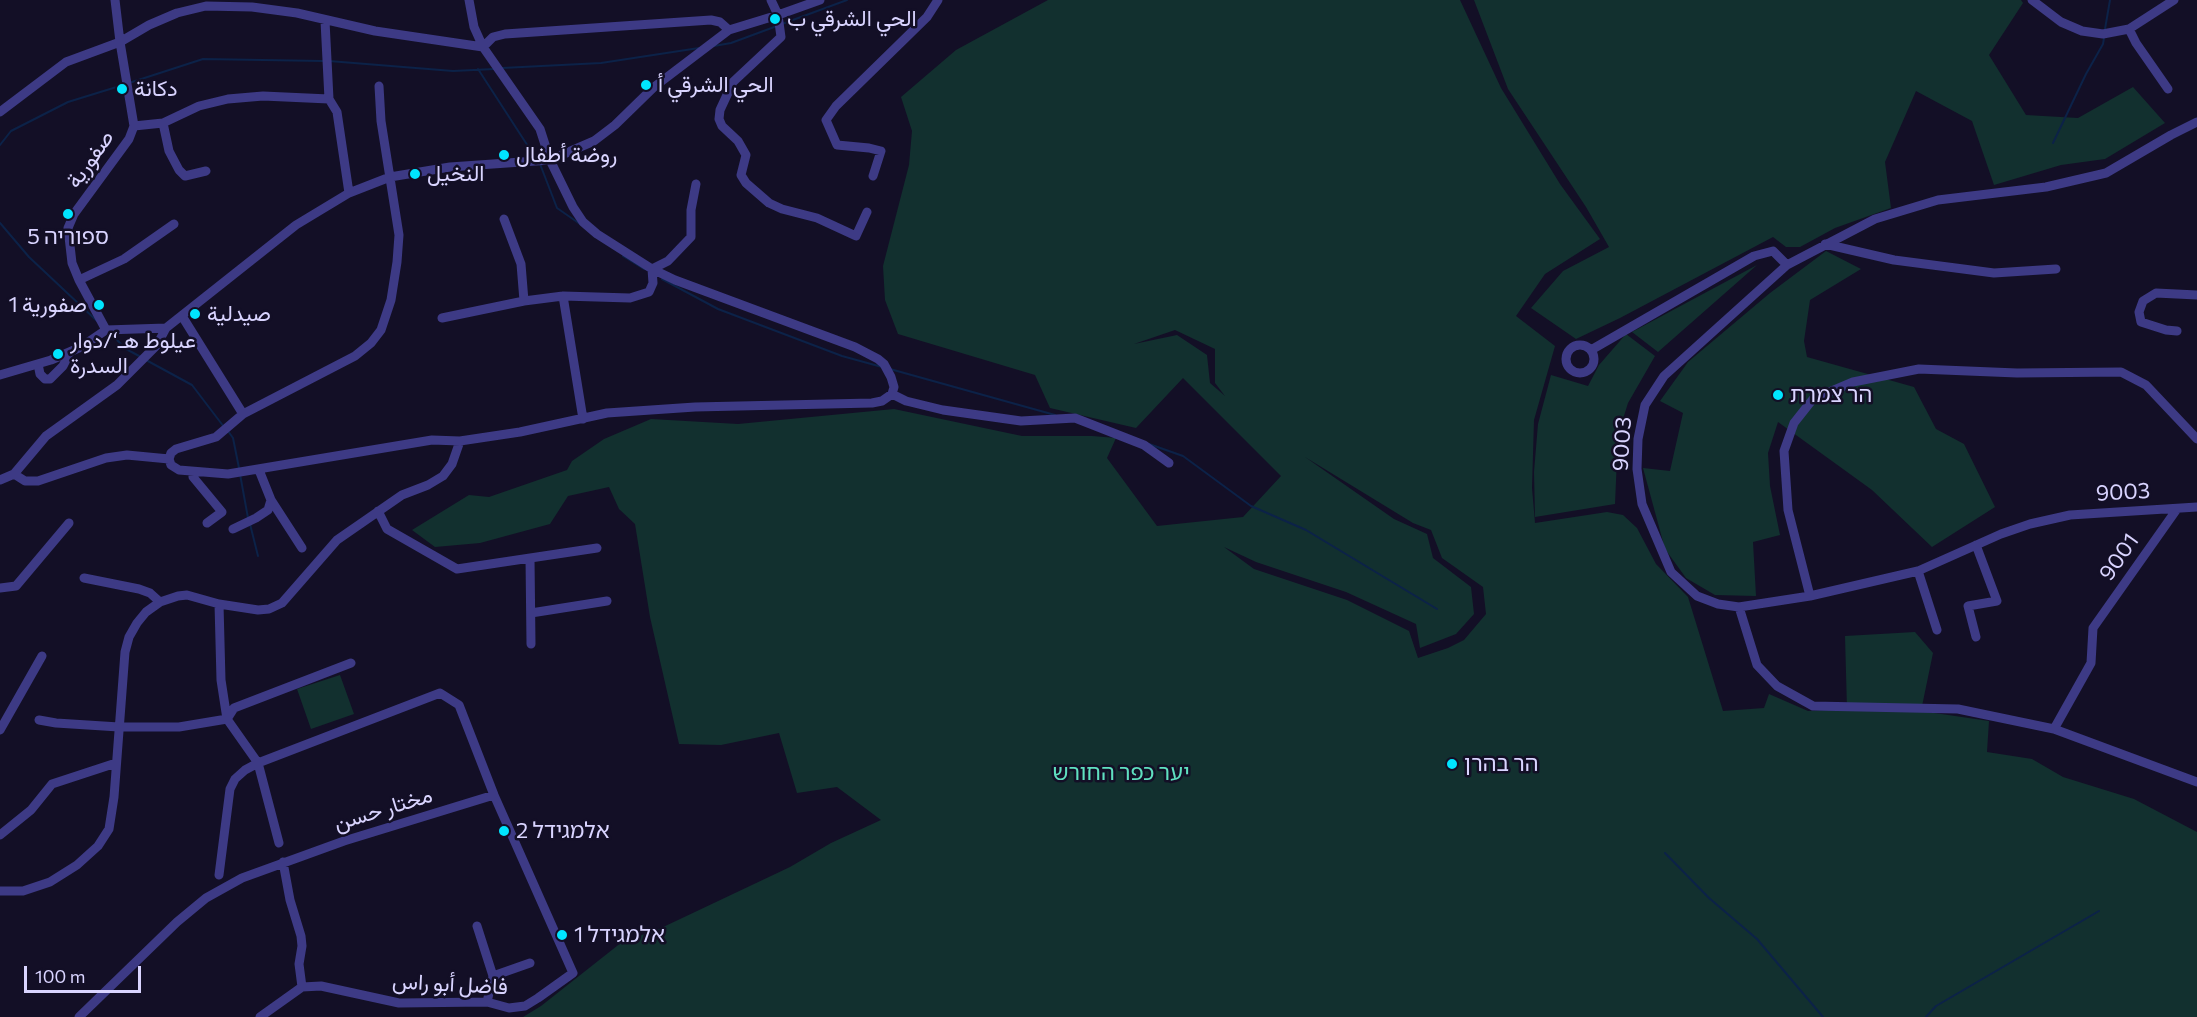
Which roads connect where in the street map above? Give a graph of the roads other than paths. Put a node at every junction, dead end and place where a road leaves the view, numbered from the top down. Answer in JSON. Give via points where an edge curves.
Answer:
{"nodes":[{"id":1,"x":116,"y":0,"type":"edge"},
{"id":2,"x":469,"y":0,"type":"edge"},
{"id":3,"x":771,"y":0,"type":"edge"},
{"id":4,"x":820,"y":0,"type":"edge"},
{"id":5,"x":938,"y":0,"type":"edge"},
{"id":6,"x":2032,"y":0,"type":"edge"},
{"id":7,"x":2174,"y":0,"type":"edge"},
{"id":8,"x":778,"y":15,"type":"junction"},
{"id":9,"x":325,"y":21,"type":"junction"},
{"id":10,"x":2129,"y":29,"type":"junction"},
{"id":11,"x":729,"y":30,"type":"junction"},
{"id":12,"x":120,"y":42,"type":"junction"},
{"id":13,"x":483,"y":47,"type":"junction"},
{"id":14,"x":379,"y":86,"type":"dead end"},
{"id":15,"x":2168,"y":89,"type":"dead end"},
{"id":16,"x":328,"y":99,"type":"junction"},
{"id":17,"x":0,"y":112,"type":"edge"},
{"id":18,"x":2197,"y":122,"type":"edge"},
{"id":19,"x":163,"y":123,"type":"junction"},
{"id":20,"x":134,"y":126,"type":"junction"},
{"id":21,"x":550,"y":160,"type":"junction"},
{"id":22,"x":206,"y":171,"type":"dead end"},
{"id":23,"x":873,"y":176,"type":"dead end"},
{"id":24,"x":390,"y":177,"type":"junction"},
{"id":25,"x":696,"y":184,"type":"dead end"},
{"id":26,"x":349,"y":193,"type":"junction"},
{"id":27,"x":867,"y":212,"type":"dead end"},
{"id":28,"x":504,"y":219,"type":"dead end"},
{"id":29,"x":174,"y":224,"type":"dead end"},
{"id":30,"x":1825,"y":244,"type":"junction"},
{"id":31,"x":1787,"y":265,"type":"junction"},
{"id":32,"x":652,"y":269,"type":"junction"},
{"id":33,"x":2056,"y":269,"type":"dead end"},
{"id":34,"x":79,"y":280,"type":"junction"},
{"id":35,"x":2197,"y":295,"type":"edge"},
{"id":36,"x":563,"y":296,"type":"junction"},
{"id":37,"x":524,"y":301,"type":"junction"},
{"id":38,"x":182,"y":316,"type":"junction"},
{"id":39,"x":442,"y":318,"type":"dead end"},
{"id":40,"x":166,"y":328,"type":"junction"},
{"id":41,"x":106,"y":330,"type":"junction"},
{"id":42,"x":2177,"y":331,"type":"dead end"},
{"id":43,"x":1590,"y":350,"type":"dead end"},
{"id":44,"x":70,"y":352,"type":"junction"},
{"id":45,"x":38,"y":364,"type":"junction"},
{"id":46,"x":0,"y":375,"type":"edge"},
{"id":47,"x":892,"y":394,"type":"junction"},
{"id":48,"x":243,"y":414,"type":"junction"},
{"id":49,"x":583,"y":418,"type":"junction"},
{"id":50,"x":2197,"y":439,"type":"edge"},
{"id":51,"x":460,"y":441,"type":"junction"},
{"id":52,"x":169,"y":459,"type":"junction"},
{"id":53,"x":1169,"y":463,"type":"dead end"},
{"id":54,"x":259,"y":470,"type":"junction"},
{"id":55,"x":193,"y":472,"type":"junction"},
{"id":56,"x":14,"y":474,"type":"junction"},
{"id":57,"x":0,"y":480,"type":"edge"},
{"id":58,"x":271,"y":500,"type":"junction"},
{"id":59,"x":2197,"y":507,"type":"edge"},
{"id":60,"x":2177,"y":509,"type":"junction"},
{"id":61,"x":378,"y":511,"type":"junction"},
{"id":62,"x":69,"y":523,"type":"dead end"},
{"id":63,"x":207,"y":524,"type":"dead end"},
{"id":64,"x":233,"y":529,"type":"dead end"},
{"id":65,"x":1976,"y":545,"type":"junction"},
{"id":66,"x":302,"y":548,"type":"dead end"},
{"id":67,"x":597,"y":549,"type":"dead end"},
{"id":68,"x":530,"y":558,"type":"junction"},
{"id":69,"x":1918,"y":571,"type":"junction"},
{"id":70,"x":84,"y":578,"type":"dead end"},
{"id":71,"x":0,"y":588,"type":"edge"},
{"id":72,"x":1810,"y":596,"type":"junction"},
{"id":73,"x":608,"y":601,"type":"dead end"},
{"id":74,"x":160,"y":602,"type":"junction"},
{"id":75,"x":219,"y":604,"type":"junction"},
{"id":76,"x":1739,"y":608,"type":"junction"},
{"id":77,"x":531,"y":613,"type":"junction"},
{"id":78,"x":1937,"y":630,"type":"dead end"},
{"id":79,"x":1976,"y":637,"type":"dead end"},
{"id":80,"x":531,"y":644,"type":"dead end"},
{"id":81,"x":42,"y":656,"type":"dead end"},
{"id":82,"x":351,"y":663,"type":"dead end"},
{"id":83,"x":227,"y":719,"type":"junction"},
{"id":84,"x":39,"y":720,"type":"dead end"},
{"id":85,"x":119,"y":727,"type":"junction"},
{"id":86,"x":2054,"y":729,"type":"junction"},
{"id":87,"x":0,"y":730,"type":"edge"},
{"id":88,"x":116,"y":763,"type":"junction"},
{"id":89,"x":258,"y":763,"type":"junction"},
{"id":90,"x":2197,"y":782,"type":"edge"},
{"id":91,"x":494,"y":795,"type":"junction"},
{"id":92,"x":0,"y":835,"type":"edge"},
{"id":93,"x":279,"y":843,"type":"dead end"},
{"id":94,"x":283,"y":862,"type":"junction"},
{"id":95,"x":219,"y":875,"type":"dead end"},
{"id":96,"x":0,"y":891,"type":"edge"},
{"id":97,"x":477,"y":926,"type":"dead end"},
{"id":98,"x":530,"y":963,"type":"dead end"},
{"id":99,"x":493,"y":976,"type":"junction"},
{"id":100,"x":302,"y":987,"type":"junction"},
{"id":101,"x":487,"y":1002,"type":"junction"},
{"id":102,"x":79,"y":1017,"type":"edge"},
{"id":103,"x":260,"y":1017,"type":"edge"}],
"edges":[{"from":1,"to":12,"type":"street","name":"صفورية"},
{"from":2,"to":13,"type":"street"},
{"from":3,"to":8,"type":"street"},
{"from":4,"to":8,"type":"street"},
{"from":5,"to":23,"type":"street","via":[[927,17],[826,120],[837,145],[881,151]]},
{"from":6,"to":10,"type":"street","via":[[2061,22],[2082,31],[2103,34]]},
{"from":7,"to":10,"type":"street"},
{"from":8,"to":11,"type":"street"},
{"from":8,"to":27,"type":"street","via":[[781,37],[733,82],[720,110],[722,126],[746,155],[741,175],[782,209],[818,218],[856,236]]},
{"from":9,"to":12,"type":"street","via":[[252,7],[206,6],[177,13]]},
{"from":9,"to":13,"type":"street"},
{"from":9,"to":16,"type":"street"},
{"from":10,"to":15,"type":"street"},
{"from":11,"to":13,"type":"street","via":[[711,20],[505,34],[493,37]]},
{"from":11,"to":21,"type":"street","via":[[654,87],[594,141]]},
{"from":12,"to":17,"type":"street","via":[[66,62]]},
{"from":12,"to":20,"type":"street","name":"صفورية"},
{"from":13,"to":21,"type":"street","via":[[540,129]]},
{"from":14,"to":24,"type":"street"},
{"from":16,"to":19,"type":"street","via":[[228,99],[199,106]]},
{"from":16,"to":26,"type":"street","via":[[337,112]]},
{"from":18,"to":30,"type":"street","name":"9003","via":[[2106,173],[2046,187],[1938,200],[1875,219]]},
{"from":19,"to":20,"type":"street"},
{"from":19,"to":22,"type":"street","via":[[169,152],[179,170],[185,176]]},
{"from":20,"to":34,"type":"street","name":"صفورية","via":[[68,228],[72,263]]},
{"from":21,"to":24,"type":"street","via":[[450,167]]},
{"from":21,"to":32,"type":"street","via":[[583,222]]},
{"from":24,"to":26,"type":"street"},
{"from":24,"to":48,"type":"street","via":[[399,235],[398,262],[381,330],[355,356]]},
{"from":25,"to":32,"type":"street","via":[[691,210],[692,237],[668,261]]},
{"from":26,"to":38,"type":"street","via":[[296,225]]},
{"from":28,"to":37,"type":"street","via":[[521,264]]},
{"from":29,"to":34,"type":"street","via":[[124,259]]},
{"from":30,"to":31,"type":"street","name":"9003"},
{"from":30,"to":33,"type":"street","via":[[1894,260],[1994,273]]},
{"from":31,"to":43,"type":"street","via":[[1773,251],[1754,256]]},
{"from":31,"to":76,"type":"street","name":"9003","via":[[1664,376],[1645,405],[1638,439],[1642,504],[1671,572],[1697,596]]},
{"from":32,"to":36,"type":"street","via":[[653,283],[649,292],[641,296]]},
{"from":32,"to":47,"type":"street","via":[[724,300],[855,347],[884,364],[894,387]]},
{"from":34,"to":41,"type":"street","name":"صفورية"},
{"from":35,"to":42,"type":"street","via":[[2156,293],[2143,301],[2141,321]]},
{"from":36,"to":37,"type":"street"},
{"from":36,"to":49,"type":"street"},
{"from":37,"to":39,"type":"street"},
{"from":38,"to":40,"type":"street"},
{"from":38,"to":48,"type":"street"},
{"from":40,"to":41,"type":"street"},
{"from":40,"to":56,"type":"street","via":[[157,345],[117,385],[46,436]]},
{"from":41,"to":44,"type":"street"},
{"from":44,"to":45,"type":"street"},
{"from":44,"to":45,"type":"street","via":[[50,379],[40,374]]},
{"from":45,"to":46,"type":"street"},
{"from":47,"to":49,"type":"street","via":[[872,403],[695,407]]},
{"from":47,"to":53,"type":"street","via":[[943,410],[1021,422],[1075,418],[1144,445]]},
{"from":48,"to":52,"type":"street","via":[[216,436],[176,449]]},
{"from":49,"to":51,"type":"street"},
{"from":50,"to":72,"type":"street","via":[[2146,385],[2121,372],[1918,369],[1852,382],[1813,399],[1794,423],[1784,451],[1788,510]]},
{"from":51,"to":54,"type":"street","via":[[432,440]]},
{"from":51,"to":61,"type":"street","via":[[452,464],[442,476]]},
{"from":52,"to":55,"type":"street","via":[[179,470]]},
{"from":52,"to":56,"type":"street","via":[[127,455],[106,458],[38,481],[25,481]]},
{"from":54,"to":55,"type":"street","via":[[228,474]]},
{"from":54,"to":58,"type":"street"},
{"from":55,"to":63,"type":"street","via":[[222,512]]},
{"from":56,"to":57,"type":"street"},
{"from":58,"to":64,"type":"street","via":[[268,510]]},
{"from":58,"to":66,"type":"street"},
{"from":59,"to":60,"type":"street","name":"9003"},
{"from":60,"to":65,"type":"street","name":"9003","via":[[2070,515],[2030,524]]},
{"from":60,"to":86,"type":"street","name":"9001","via":[[2092,628],[2091,663]]},
{"from":61,"to":68,"type":"street","via":[[387,529],[457,569]]},
{"from":61,"to":75,"type":"street","via":[[337,540],[282,603],[269,609]]},
{"from":62,"to":71,"type":"street","via":[[16,586]]},
{"from":65,"to":69,"type":"street","name":"9003"},
{"from":65,"to":79,"type":"street","via":[[1997,601],[1968,606]]},
{"from":67,"to":68,"type":"street"},
{"from":68,"to":77,"type":"street"},
{"from":69,"to":72,"type":"street","name":"9003"},
{"from":69,"to":78,"type":"street"},
{"from":70,"to":74,"type":"street","via":[[139,589]]},
{"from":72,"to":76,"type":"street","name":"9003"},
{"from":73,"to":77,"type":"street"},
{"from":74,"to":75,"type":"street","via":[[187,595]]},
{"from":74,"to":85,"type":"street","via":[[137,622],[129,638]]},
{"from":75,"to":83,"type":"street","via":[[221,680]]},
{"from":76,"to":86,"type":"street","via":[[1757,665],[1777,686],[1813,706],[1958,709]]},
{"from":77,"to":80,"type":"street"},
{"from":81,"to":87,"type":"street"},
{"from":82,"to":83,"type":"street","via":[[234,708]]},
{"from":83,"to":85,"type":"street","via":[[179,727]]},
{"from":83,"to":89,"type":"street"},
{"from":84,"to":85,"type":"street"},
{"from":85,"to":88,"type":"street"},
{"from":86,"to":90,"type":"street"},
{"from":88,"to":92,"type":"street","via":[[52,784],[31,810]]},
{"from":88,"to":96,"type":"street","via":[[109,829],[98,846],[77,866],[50,882],[23,891]]},
{"from":89,"to":91,"type":"street","via":[[440,693],[459,705]]},
{"from":89,"to":93,"type":"street"},
{"from":89,"to":95,"type":"street","via":[[235,779],[230,789]]},
{"from":91,"to":94,"type":"street","name":"مختار حسن"},
{"from":91,"to":101,"type":"street","name":"فاضل أبو راس","via":[[573,974],[525,1006],[509,1008]]},
{"from":94,"to":100,"type":"street","via":[[301,936]]},
{"from":94,"to":102,"type":"street","name":"مختار حسن","via":[[206,898]]},
{"from":97,"to":99,"type":"street"},
{"from":98,"to":99,"type":"street"},
{"from":99,"to":101,"type":"street"},
{"from":100,"to":101,"type":"street","name":"فاضل أبو راس","via":[[321,986],[399,1003]]},
{"from":100,"to":103,"type":"street"}]}
